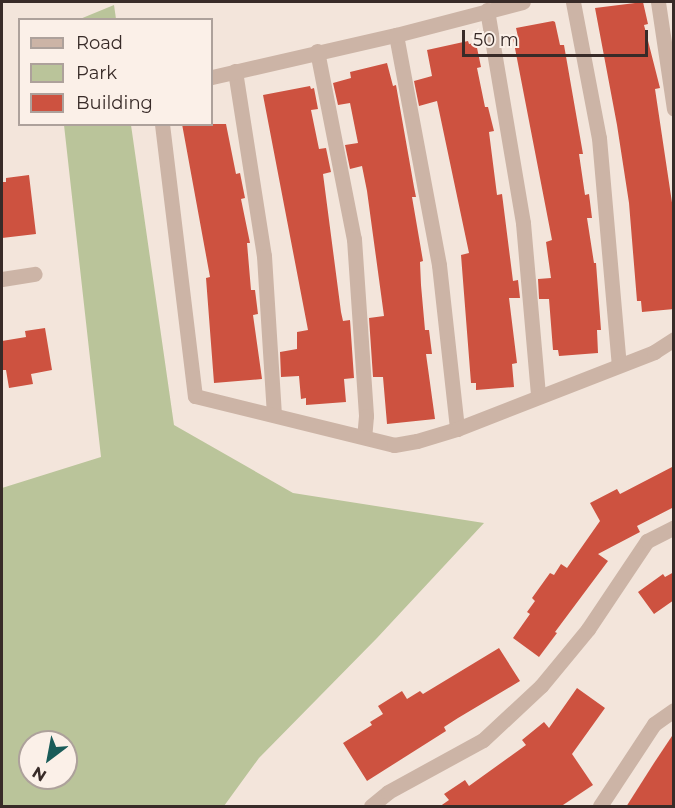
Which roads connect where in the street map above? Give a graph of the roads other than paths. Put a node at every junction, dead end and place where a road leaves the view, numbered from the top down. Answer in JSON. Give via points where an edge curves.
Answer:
{"nodes":[{"id":1,"x":523,"y":2,"type":"edge"},
{"id":2,"x":573,"y":2,"type":"edge"},
{"id":3,"x":658,"y":2,"type":"edge"},
{"id":4,"x":487,"y":10,"type":"junction"},
{"id":5,"x":396,"y":35,"type":"junction"},
{"id":6,"x":317,"y":51,"type":"junction"},
{"id":7,"x":235,"y":71,"type":"junction"},
{"id":8,"x":213,"y":77,"type":"edge"},
{"id":9,"x":674,"y":109,"type":"edge"},
{"id":10,"x":162,"y":126,"type":"edge"},
{"id":11,"x":35,"y":274,"type":"dead end"},
{"id":12,"x":2,"y":279,"type":"edge"},
{"id":13,"x":674,"y":339,"type":"edge"},
{"id":14,"x":619,"y":365,"type":"junction"},
{"id":15,"x":538,"y":396,"type":"junction"},
{"id":16,"x":274,"y":415,"type":"junction"},
{"id":17,"x":457,"y":429,"type":"junction"},
{"id":18,"x":364,"y":437,"type":"junction"},
{"id":19,"x":674,"y":527,"type":"edge"},
{"id":20,"x":674,"y":710,"type":"edge"},
{"id":21,"x":371,"y":807,"type":"edge"},
{"id":22,"x":600,"y":807,"type":"edge"}],
"edges":[{"from":1,"to":4,"type":"street"},
{"from":2,"to":14,"type":"street","via":[[599,138]]},
{"from":3,"to":9,"type":"street"},
{"from":4,"to":5,"type":"street"},
{"from":4,"to":15,"type":"street","via":[[524,223]]},
{"from":5,"to":6,"type":"street"},
{"from":5,"to":17,"type":"street","via":[[439,265]]},
{"from":6,"to":7,"type":"street"},
{"from":6,"to":18,"type":"street","via":[[354,239],[366,416]]},
{"from":7,"to":8,"type":"street"},
{"from":7,"to":16,"type":"street","via":[[264,256]]},
{"from":10,"to":16,"type":"street","via":[[195,396]]},
{"from":11,"to":12,"type":"street"},
{"from":13,"to":14,"type":"street","via":[[654,352]]},
{"from":14,"to":15,"type":"street"},
{"from":15,"to":17,"type":"street"},
{"from":16,"to":18,"type":"street"},
{"from":17,"to":18,"type":"street","via":[[394,445]]},
{"from":19,"to":21,"type":"street","via":[[647,541],[588,629],[542,686],[483,740],[388,792]]},
{"from":20,"to":22,"type":"street","via":[[654,724]]}]}
